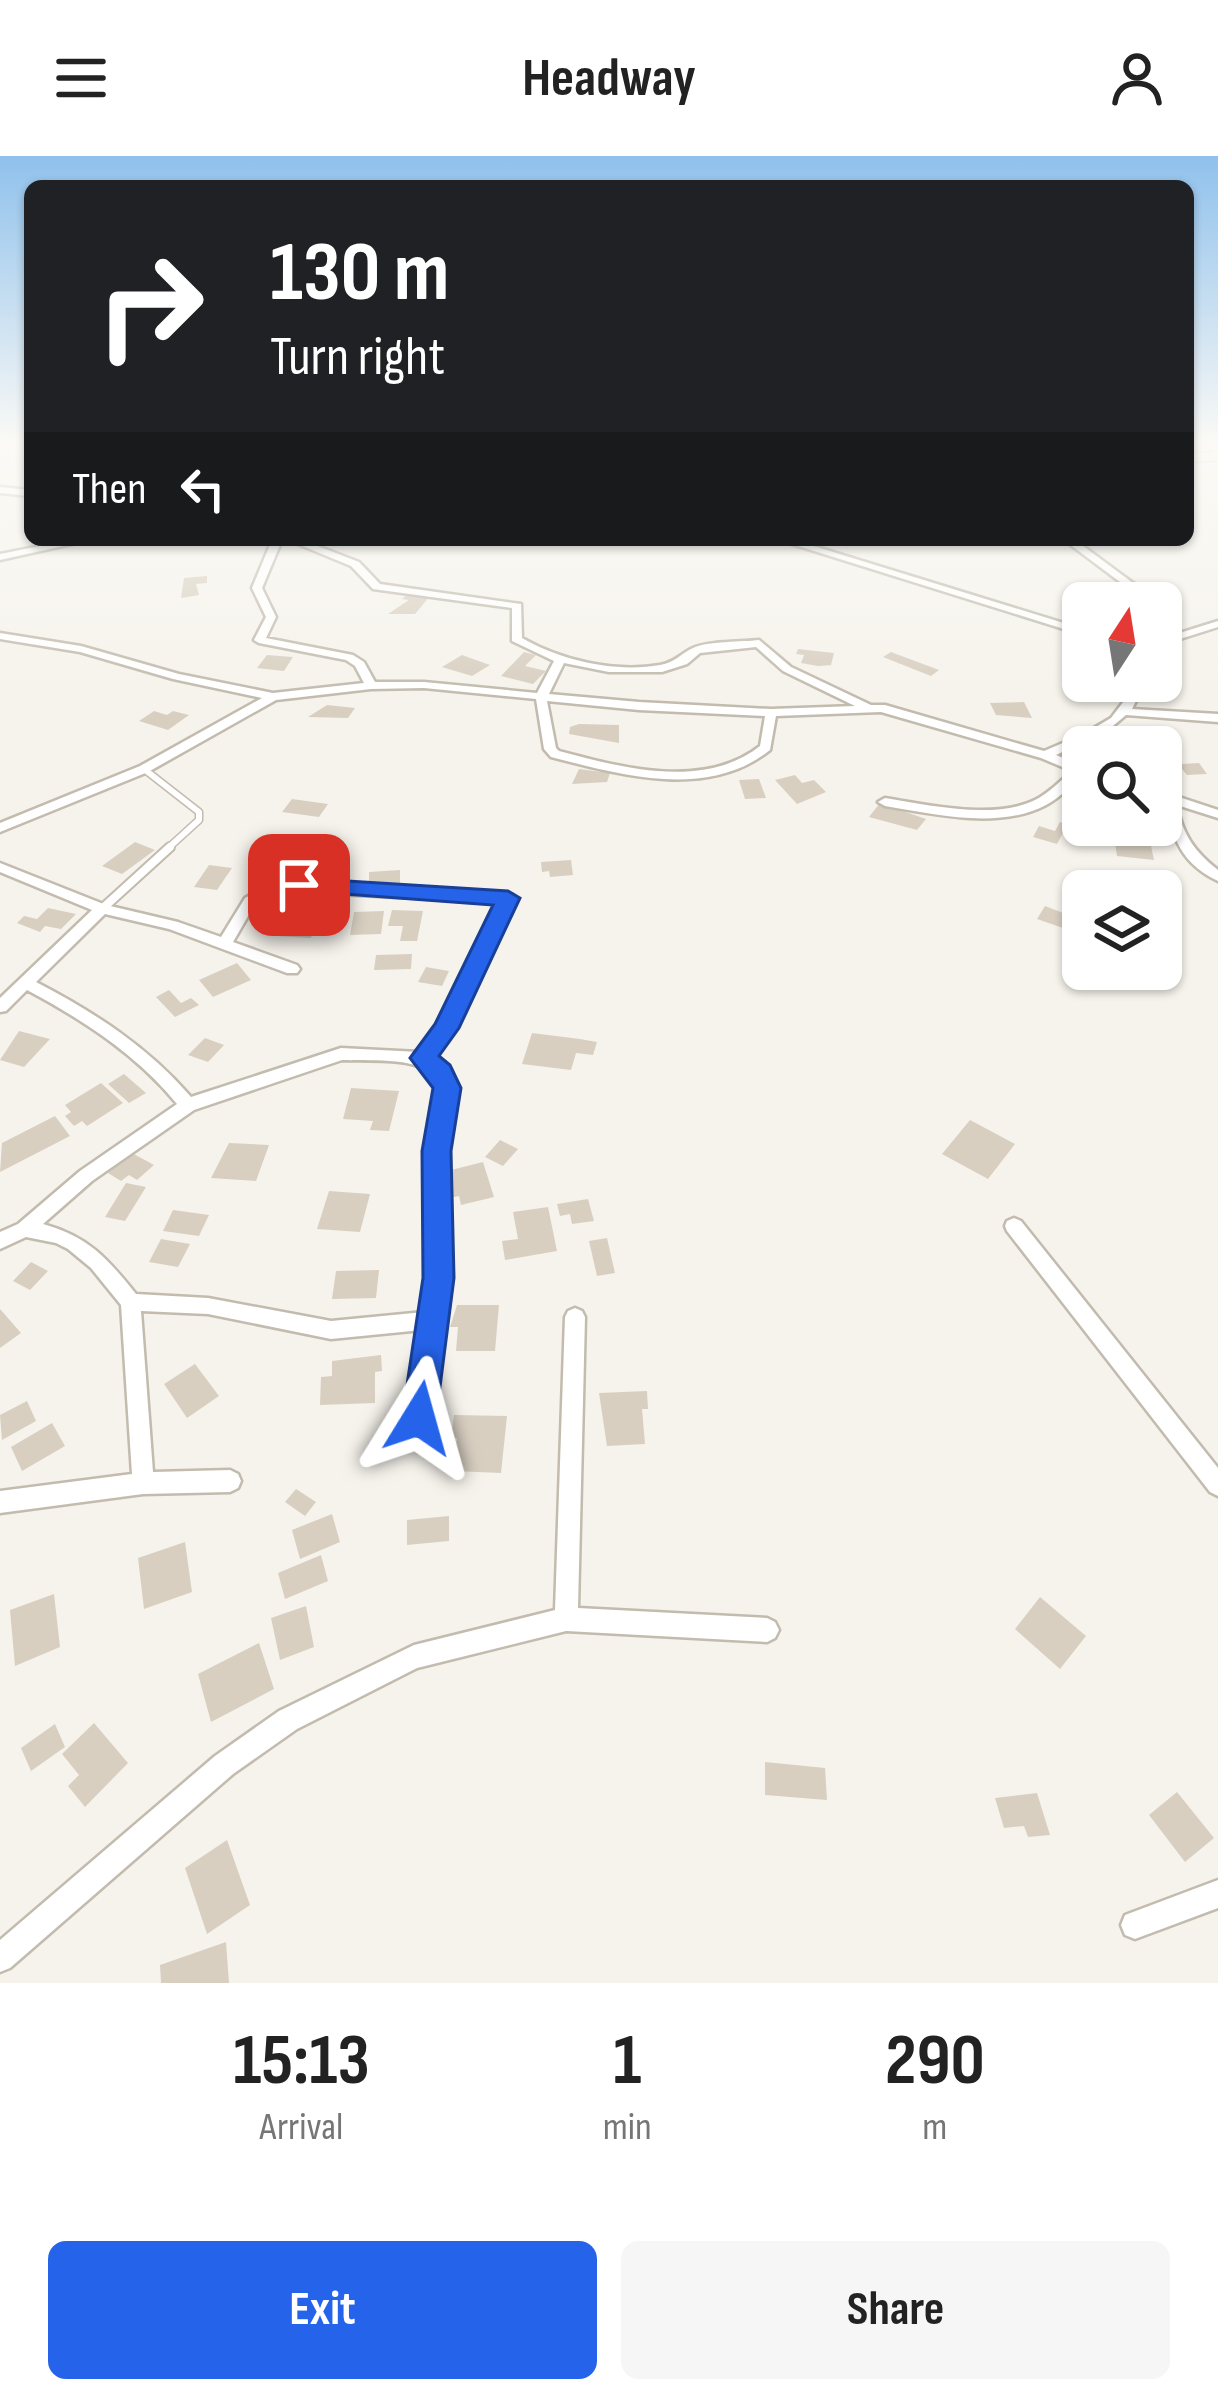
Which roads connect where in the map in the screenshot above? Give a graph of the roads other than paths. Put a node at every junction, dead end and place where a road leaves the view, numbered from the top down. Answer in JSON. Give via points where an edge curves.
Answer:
{"nodes":[{"id":1,"x":56,"y":546,"type":"edge"},
{"id":2,"x":274,"y":546,"type":"edge"},
{"id":3,"x":308,"y":546,"type":"edge"},
{"id":4,"x":804,"y":546,"type":"edge"},
{"id":5,"x":1077,"y":546,"type":"edge"},
{"id":6,"x":0,"y":557,"type":"edge"},
{"id":7,"x":1126,"y":582,"type":"edge"},
{"id":8,"x":1062,"y":626,"type":"edge"},
{"id":9,"x":1215,"y":628,"type":"edge"},
{"id":10,"x":1182,"y":635,"type":"edge"},
{"id":11,"x":0,"y":636,"type":"edge"},
{"id":12,"x":559,"y":662,"type":"junction"},
{"id":13,"x":371,"y":686,"type":"junction"},
{"id":14,"x":541,"y":697,"type":"junction"},
{"id":15,"x":273,"y":698,"type":"junction"},
{"id":16,"x":1130,"y":702,"type":"edge"},
{"id":17,"x":867,"y":708,"type":"junction"},
{"id":18,"x":1127,"y":712,"type":"junction"},
{"id":19,"x":771,"y":713,"type":"junction"},
{"id":20,"x":1218,"y":718,"type":"edge"},
{"id":21,"x":1045,"y":755,"type":"junction"},
{"id":22,"x":1062,"y":763,"type":"edge"},
{"id":23,"x":144,"y":769,"type":"junction"},
{"id":24,"x":1062,"y":786,"type":"edge"},
{"id":25,"x":885,"y":802,"type":"dead end"},
{"id":26,"x":1182,"y":802,"type":"edge"},
{"id":27,"x":1218,"y":814,"type":"edge"},
{"id":28,"x":0,"y":828,"type":"edge"},
{"id":29,"x":1182,"y":845,"type":"edge"},
{"id":30,"x":0,"y":867,"type":"edge"},
{"id":31,"x":1218,"y":877,"type":"edge"},
{"id":32,"x":102,"y":909,"type":"junction"},
{"id":33,"x":226,"y":942,"type":"junction"},
{"id":34,"x":292,"y":969,"type":"dead end"},
{"id":35,"x":28,"y":984,"type":"junction"},
{"id":36,"x":0,"y":1007,"type":"edge"},
{"id":37,"x":423,"y":1058,"type":"junction"},
{"id":38,"x":188,"y":1105,"type":"junction"},
{"id":39,"x":1015,"y":1226,"type":"dead end"},
{"id":40,"x":25,"y":1229,"type":"junction"},
{"id":41,"x":0,"y":1241,"type":"edge"},
{"id":42,"x":131,"y":1302,"type":"junction"},
{"id":43,"x":575,"y":1317,"type":"dead end"},
{"id":44,"x":432,"y":1320,"type":"junction"},
{"id":45,"x":419,"y":1418,"type":"dead end"},
{"id":46,"x":230,"y":1480,"type":"dead end"},
{"id":47,"x":143,"y":1483,"type":"junction"},
{"id":48,"x":1218,"y":1485,"type":"edge"},
{"id":49,"x":0,"y":1502,"type":"edge"},
{"id":50,"x":566,"y":1619,"type":"junction"},
{"id":51,"x":767,"y":1630,"type":"dead end"},
{"id":52,"x":1218,"y":1894,"type":"edge"},
{"id":53,"x":1136,"y":1925,"type":"dead end"},
{"id":54,"x":0,"y":1958,"type":"edge"}],
"edges":[{"from":1,"to":6,"type":"street"},
{"from":2,"to":13,"type":"street","via":[[257,588],[271,617],[260,640],[350,657]]},
{"from":3,"to":12,"type":"street","via":[[355,564],[377,587],[517,606],[516,639]]},
{"from":4,"to":8,"type":"street"},
{"from":5,"to":7,"type":"street"},
{"from":9,"to":10,"type":"street"},
{"from":11,"to":15,"type":"street"},
{"from":12,"to":14,"type":"street"},
{"from":12,"to":17,"type":"street","via":[[658,669],[697,650],[759,643],[787,669]]},
{"from":13,"to":14,"type":"street"},
{"from":13,"to":15,"type":"street"},
{"from":14,"to":19,"type":"street"},
{"from":14,"to":19,"type":"street","via":[[555,754],[643,775],[735,768],[757,758]]},
{"from":15,"to":23,"type":"street"},
{"from":16,"to":18,"type":"street"},
{"from":17,"to":19,"type":"street"},
{"from":17,"to":21,"type":"street"},
{"from":18,"to":20,"type":"street"},
{"from":18,"to":21,"type":"street"},
{"from":21,"to":22,"type":"street"},
{"from":23,"to":28,"type":"street"},
{"from":23,"to":32,"type":"lane","via":[[194,806],[199,820]]},
{"from":24,"to":25,"type":"street","via":[[1022,809]]},
{"from":26,"to":27,"type":"street"},
{"from":29,"to":31,"type":"street"},
{"from":30,"to":32,"type":"street"},
{"from":32,"to":33,"type":"street"},
{"from":32,"to":35,"type":"street"},
{"from":33,"to":34,"type":"street"},
{"from":33,"to":37,"type":"street","via":[[250,901],[274,886],[508,898],[446,1028]]},
{"from":35,"to":36,"type":"street"},
{"from":35,"to":38,"type":"street","via":[[126,1040]]},
{"from":37,"to":38,"type":"street","via":[[341,1054]]},
{"from":37,"to":44,"type":"street","via":[[447,1088],[436,1151],[440,1249]]},
{"from":38,"to":40,"type":"street"},
{"from":39,"to":48,"type":"street"},
{"from":40,"to":41,"type":"street"},
{"from":40,"to":42,"type":"street","via":[[82,1246]]},
{"from":42,"to":44,"type":"street","via":[[208,1306],[331,1330]]},
{"from":42,"to":47,"type":"street"},
{"from":43,"to":50,"type":"street"},
{"from":44,"to":45,"type":"street"},
{"from":46,"to":47,"type":"street"},
{"from":47,"to":49,"type":"street"},
{"from":50,"to":51,"type":"street"},
{"from":50,"to":54,"type":"street","via":[[414,1657],[288,1720],[120,1850]]},
{"from":52,"to":53,"type":"street"}]}
